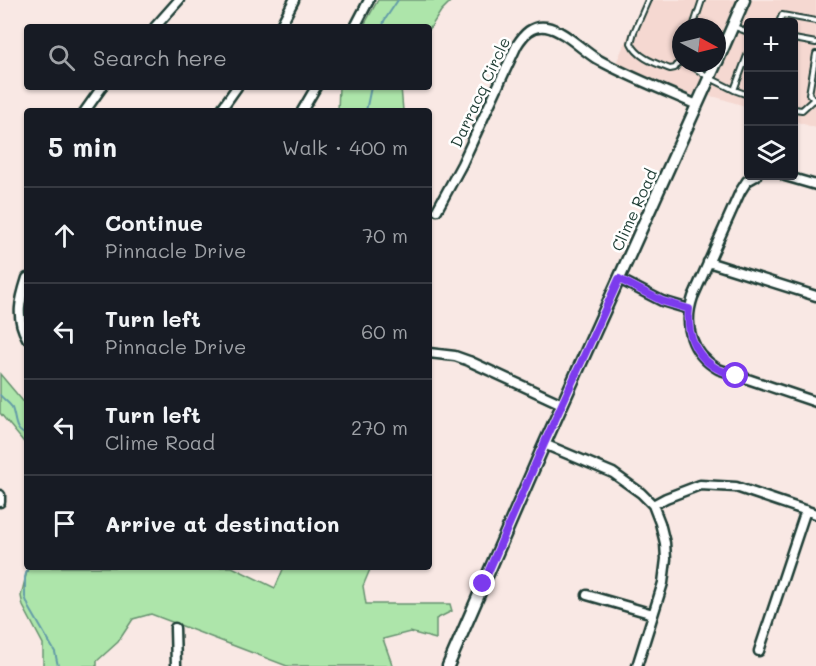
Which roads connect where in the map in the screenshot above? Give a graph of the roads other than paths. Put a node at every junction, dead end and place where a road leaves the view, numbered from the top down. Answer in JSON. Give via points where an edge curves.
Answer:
{"nodes":[{"id":1,"x":178,"y":0,"type":"edge"},
{"id":2,"x":294,"y":0,"type":"edge"},
{"id":3,"x":369,"y":0,"type":"edge"},
{"id":4,"x":648,"y":0,"type":"edge"},
{"id":5,"x":702,"y":0,"type":"edge"},
{"id":6,"x":744,"y":0,"type":"edge"},
{"id":7,"x":696,"y":18,"type":"edge"},
{"id":8,"x":781,"y":18,"type":"edge"},
{"id":9,"x":816,"y":21,"type":"edge"},
{"id":10,"x":158,"y":24,"type":"edge"},
{"id":11,"x":282,"y":24,"type":"edge"},
{"id":12,"x":357,"y":24,"type":"edge"},
{"id":13,"x":732,"y":27,"type":"junction"},
{"id":14,"x":744,"y":31,"type":"edge"},
{"id":15,"x":798,"y":40,"type":"edge"},
{"id":16,"x":726,"y":41,"type":"edge"},
{"id":17,"x":816,"y":43,"type":"edge"},
{"id":18,"x":816,"y":54,"type":"edge"},
{"id":19,"x":744,"y":64,"type":"edge"},
{"id":20,"x":672,"y":69,"type":"edge"},
{"id":21,"x":701,"y":72,"type":"edge"},
{"id":22,"x":713,"y":72,"type":"edge"},
{"id":23,"x":710,"y":78,"type":"junction"},
{"id":24,"x":100,"y":90,"type":"edge"},
{"id":25,"x":235,"y":90,"type":"edge"},
{"id":26,"x":314,"y":90,"type":"edge"},
{"id":27,"x":734,"y":90,"type":"junction"},
{"id":28,"x":744,"y":94,"type":"edge"},
{"id":29,"x":815,"y":100,"type":"edge"},
{"id":30,"x":697,"y":105,"type":"junction"},
{"id":31,"x":87,"y":108,"type":"edge"},
{"id":32,"x":222,"y":108,"type":"edge"},
{"id":33,"x":304,"y":108,"type":"edge"},
{"id":34,"x":798,"y":110,"type":"edge"},
{"id":35,"x":749,"y":180,"type":"edge"},
{"id":36,"x":798,"y":180,"type":"edge"},
{"id":37,"x":816,"y":185,"type":"edge"},
{"id":38,"x":437,"y":210,"type":"dead end"},
{"id":39,"x":708,"y":262,"type":"junction"},
{"id":40,"x":619,"y":279,"type":"junction"},
{"id":41,"x":24,"y":288,"type":"edge"},
{"id":42,"x":816,"y":296,"type":"edge"},
{"id":43,"x":689,"y":309,"type":"junction"},
{"id":44,"x":24,"y":333,"type":"edge"},
{"id":45,"x":432,"y":353,"type":"edge"},
{"id":46,"x":816,"y":402,"type":"edge"},
{"id":47,"x":562,"y":404,"type":"junction"},
{"id":48,"x":544,"y":444,"type":"junction"},
{"id":49,"x":0,"y":495,"type":"edge"},
{"id":50,"x":0,"y":502,"type":"edge"},
{"id":51,"x":653,"y":506,"type":"junction"},
{"id":52,"x":806,"y":510,"type":"junction"},
{"id":53,"x":816,"y":514,"type":"edge"},
{"id":54,"x":587,"y":595,"type":"dead end"},
{"id":55,"x":653,"y":614,"type":"junction"},
{"id":56,"x":175,"y":628,"type":"dead end"},
{"id":57,"x":759,"y":651,"type":"dead end"},
{"id":58,"x":176,"y":666,"type":"edge"},
{"id":59,"x":448,"y":666,"type":"edge"},
{"id":60,"x":637,"y":666,"type":"edge"}],
"edges":[{"from":1,"to":10,"type":"street"},
{"from":2,"to":11,"type":"street"},
{"from":3,"to":12,"type":"street"},
{"from":4,"to":20,"type":"lane","via":[[631,43],[635,51],[651,61]]},
{"from":5,"to":7,"type":"lane"},
{"from":6,"to":13,"type":"main road","name":"Clime Road"},
{"from":8,"to":9,"type":"lane","via":[[782,15]]},
{"from":13,"to":14,"type":"lane"},
{"from":13,"to":16,"type":"main road","name":"Clime Road"},
{"from":15,"to":17,"type":"lane"},
{"from":18,"to":29,"type":"lane","via":[[809,94]]},
{"from":19,"to":27,"type":"lane"},
{"from":21,"to":23,"type":"lane"},
{"from":22,"to":23,"type":"main road","name":"Clime Road"},
{"from":23,"to":27,"type":"lane"},
{"from":23,"to":30,"type":"main road","name":"Clime Road"},
{"from":24,"to":31,"type":"street"},
{"from":25,"to":32,"type":"street"},
{"from":26,"to":33,"type":"street"},
{"from":27,"to":28,"type":"lane"},
{"from":29,"to":34,"type":"lane"},
{"from":30,"to":38,"type":"street","name":"Darracq Circle","via":[[596,58],[557,31],[539,27],[526,33],[517,45]]},
{"from":30,"to":40,"type":"main road","name":"Clime Road"},
{"from":35,"to":39,"type":"street"},
{"from":36,"to":37,"type":"street"},
{"from":39,"to":42,"type":"street"},
{"from":39,"to":43,"type":"street"},
{"from":40,"to":43,"type":"street","via":[[662,301]]},
{"from":40,"to":47,"type":"main road","name":"Clime Road"},
{"from":41,"to":44,"type":"street","via":[[19,311]]},
{"from":43,"to":46,"type":"street","via":[[690,334],[710,364]]},
{"from":45,"to":47,"type":"street","via":[[469,361]]},
{"from":47,"to":48,"type":"main road","name":"Clime Road"},
{"from":48,"to":51,"type":"street","via":[[613,473]]},
{"from":48,"to":59,"type":"main road","name":"Clime Road"},
{"from":49,"to":50,"type":"street"},
{"from":51,"to":52,"type":"street","via":[[700,485],[736,487]]},
{"from":51,"to":55,"type":"street","via":[[663,533],[666,559]]},
{"from":52,"to":53,"type":"street"},
{"from":52,"to":57,"type":"street"},
{"from":54,"to":55,"type":"street"},
{"from":55,"to":60,"type":"street"},
{"from":56,"to":58,"type":"street"}]}
